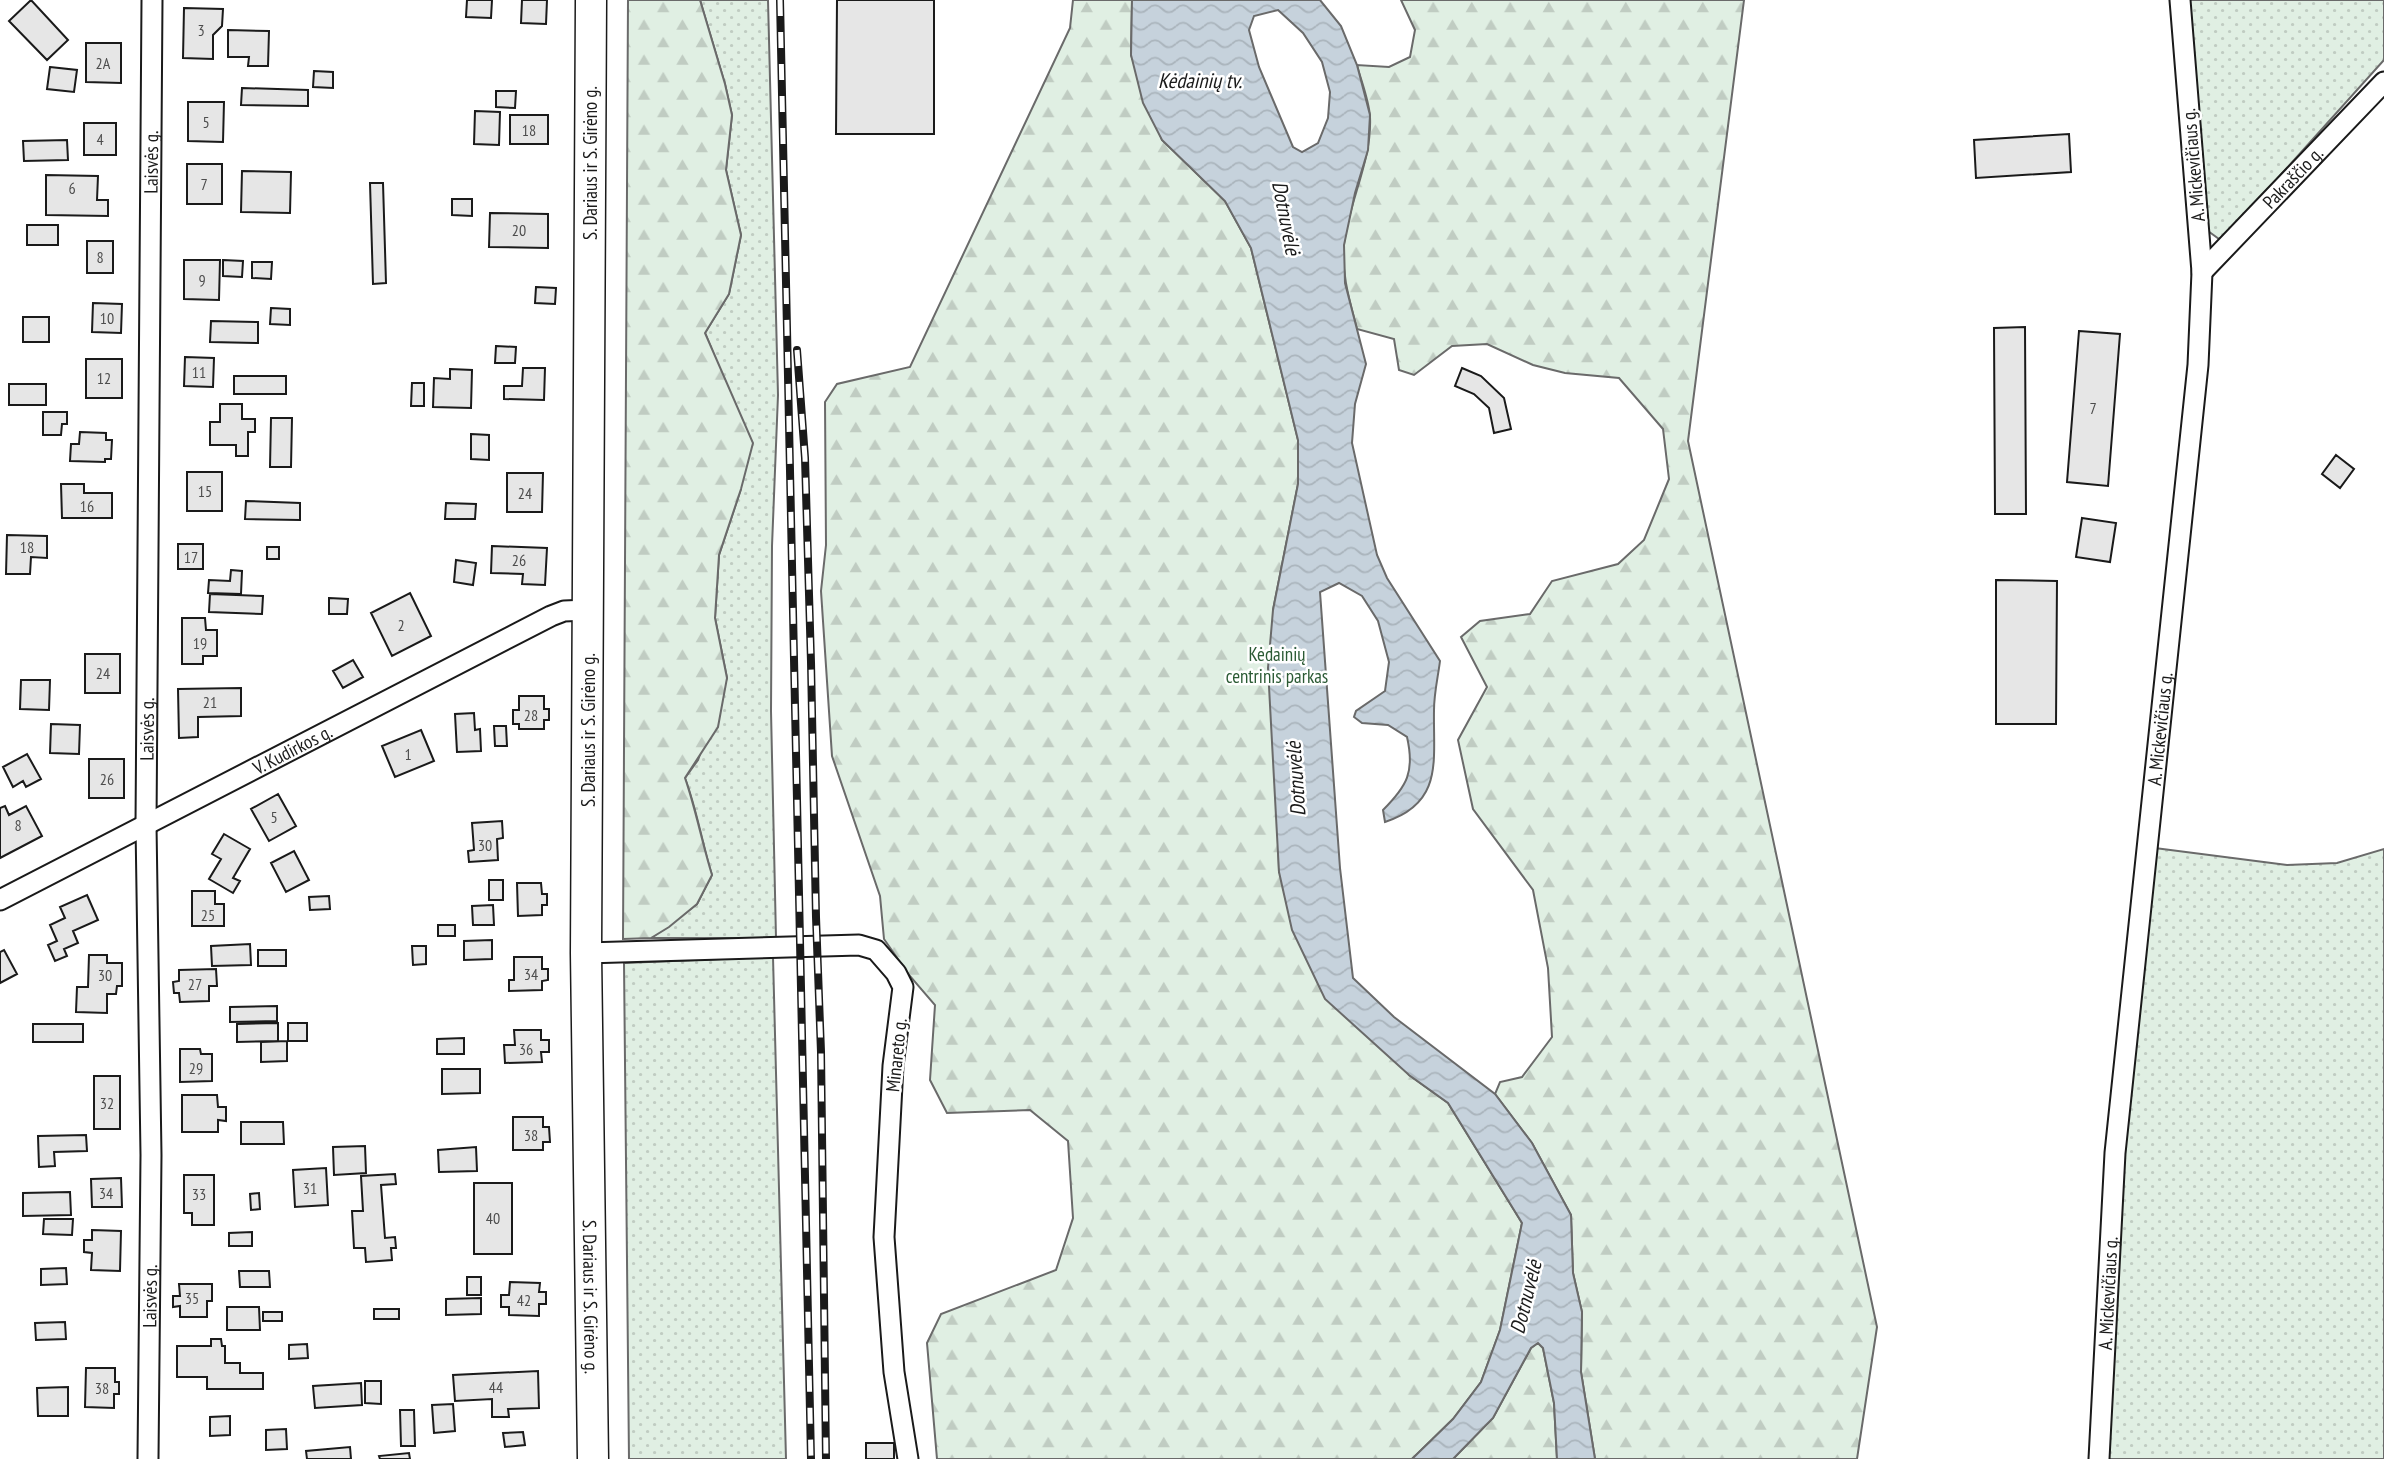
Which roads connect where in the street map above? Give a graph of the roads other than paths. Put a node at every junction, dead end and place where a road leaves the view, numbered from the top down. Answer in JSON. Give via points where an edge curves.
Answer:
{"nodes":[{"id":1,"x":152,"y":0,"type":"edge"},
{"id":2,"x":591,"y":0,"type":"edge"},
{"id":3,"x":2180,"y":0,"type":"edge"},
{"id":4,"x":2384,"y":82,"type":"edge"},
{"id":5,"x":2202,"y":272,"type":"junction"},
{"id":6,"x":588,"y":610,"type":"junction"},
{"id":7,"x":146,"y":825,"type":"junction"},
{"id":8,"x":0,"y":900,"type":"edge"},
{"id":9,"x":586,"y":953,"type":"junction"},
{"id":10,"x":148,"y":1459,"type":"edge"},
{"id":11,"x":593,"y":1459,"type":"edge"},
{"id":12,"x":908,"y":1459,"type":"edge"},
{"id":13,"x":2099,"y":1459,"type":"edge"}],
"edges":[{"from":1,"to":7,"type":"street","name":"Laisvės g."},
{"from":2,"to":6,"type":"main road","name":"S. Dariaus ir S. Girėno g."},
{"from":3,"to":5,"type":"street","name":"A. Mickevičiaus g."},
{"from":4,"to":5,"type":"street","name":"Pakraščio g."},
{"from":5,"to":13,"type":"street","name":"A. Mickevičiaus g.","via":[[2198,365],[2115,1153]]},
{"from":6,"to":7,"type":"street","name":"V. Kudirkos g.","via":[[551,616]]},
{"from":6,"to":9,"type":"main road","name":"S. Dariaus ir S. Girėno g."},
{"from":7,"to":8,"type":"street","name":"V. Kudirkos g."},
{"from":7,"to":10,"type":"street","name":"Laisvės g.","via":[[151,1155]]},
{"from":9,"to":11,"type":"main road","name":"S. Dariaus ir S. Girėno g."},
{"from":9,"to":12,"type":"street","name":"Minareto g.","via":[[859,944],[876,950],[896,973],[903,987],[893,1066],[884,1237],[894,1372]]}]}
